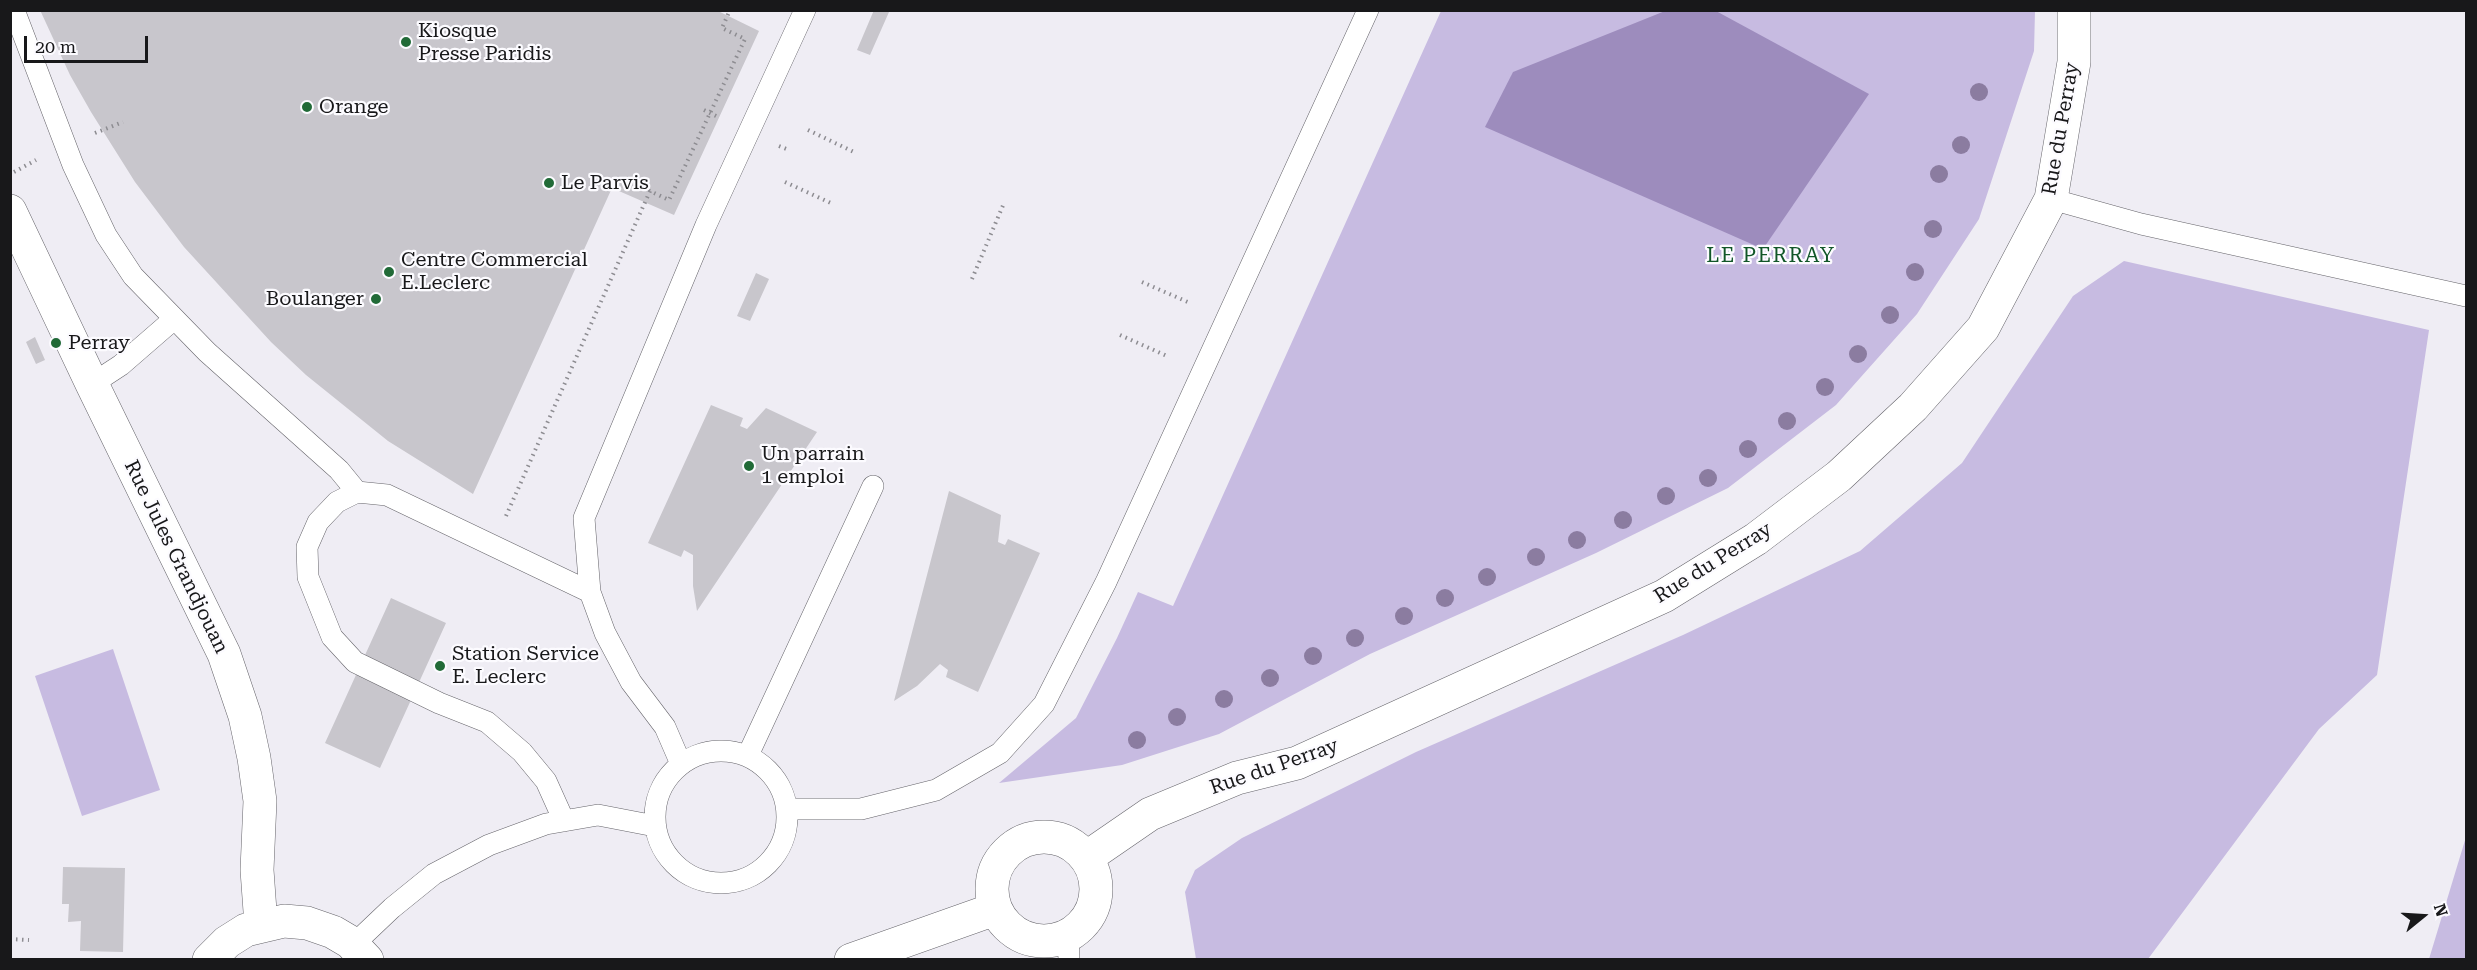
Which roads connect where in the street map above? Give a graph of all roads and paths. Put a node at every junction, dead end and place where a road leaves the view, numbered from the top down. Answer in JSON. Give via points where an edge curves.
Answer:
{"nodes":[{"id":1,"x":14,"y":10,"type":"edge"},
{"id":2,"x":730,"y":10,"type":"edge"},
{"id":3,"x":805,"y":10,"type":"edge"},
{"id":4,"x":1368,"y":10,"type":"edge"},
{"id":5,"x":2074,"y":10,"type":"edge"},
{"id":6,"x":808,"y":130,"type":"dead end"},
{"id":7,"x":856,"y":153,"type":"dead end"},
{"id":8,"x":785,"y":182,"type":"dead end"},
{"id":9,"x":2051,"y":199,"type":"junction"},
{"id":10,"x":1004,"y":203,"type":"dead end"},
{"id":11,"x":833,"y":204,"type":"dead end"},
{"id":12,"x":10,"y":211,"type":"edge"},
{"id":13,"x":972,"y":279,"type":"dead end"},
{"id":14,"x":1142,"y":282,"type":"dead end"},
{"id":15,"x":2466,"y":296,"type":"edge"},
{"id":16,"x":1190,"y":303,"type":"dead end"},
{"id":17,"x":174,"y":319,"type":"junction"},
{"id":18,"x":1119,"y":335,"type":"dead end"},
{"id":19,"x":1167,"y":356,"type":"dead end"},
{"id":20,"x":92,"y":384,"type":"junction"},
{"id":21,"x":873,"y":486,"type":"dead end"},
{"id":22,"x":357,"y":492,"type":"junction"},
{"id":23,"x":505,"y":519,"type":"dead end"},
{"id":24,"x":590,"y":592,"type":"junction"},
{"id":25,"x":748,"y":755,"type":"junction"},
{"id":26,"x":681,"y":764,"type":"junction"},
{"id":27,"x":787,"y":809,"type":"junction"},
{"id":28,"x":564,"y":820,"type":"junction"},
{"id":29,"x":655,"y":826,"type":"junction"},
{"id":30,"x":1086,"y":858,"type":"junction"},
{"id":31,"x":994,"y":909,"type":"junction"},
{"id":32,"x":261,"y":925,"type":"junction"},
{"id":33,"x":10,"y":939,"type":"edge"},
{"id":34,"x":29,"y":940,"type":"dead end"},
{"id":35,"x":1069,"y":948,"type":"edge"},
{"id":36,"x":360,"y":952,"type":"edge"},
{"id":37,"x":209,"y":960,"type":"edge"},
{"id":38,"x":851,"y":960,"type":"edge"}],
"edges":[{"from":1,"to":17,"type":"lane","via":[[73,165],[106,235],[133,276]]},
{"from":2,"to":23,"type":"path","via":[[722,28],[745,39],[669,200],[650,191]]},
{"from":3,"to":24,"type":"lane","via":[[706,225],[584,518]]},
{"from":4,"to":27,"type":"lane","via":[[1106,582],[1044,704],[1000,753],[936,790],[861,809]]},
{"from":5,"to":9,"type":"street","name":"Rue du Perray","via":[[2074,62]]},
{"from":6,"to":7,"type":"path"},
{"from":8,"to":11,"type":"path"},
{"from":9,"to":15,"type":"lane","via":[[2141,224]]},
{"from":9,"to":30,"type":"street","name":"Rue du Perray","via":[[1983,328],[1897,422],[1839,476],[1756,539],[1664,596],[1297,763],[1237,778],[1150,814]]},
{"from":10,"to":13,"type":"path"},
{"from":12,"to":20,"type":"street","name":"Rue Jules Grandjouan"},
{"from":14,"to":16,"type":"path"},
{"from":17,"to":20,"type":"lane","via":[[121,365]]},
{"from":17,"to":22,"type":"lane","via":[[339,470]]},
{"from":18,"to":19,"type":"path"},
{"from":20,"to":32,"type":"street","name":"Rue Jules Grandjouan","via":[[224,654],[244,716],[255,758],[260,801],[257,870]]},
{"from":21,"to":25,"type":"lane"},
{"from":22,"to":24,"type":"lane","via":[[387,495]]},
{"from":22,"to":28,"type":"lane","via":[[337,502],[318,522],[307,547],[308,578],[332,637],[355,662],[487,722],[522,752],[546,781]]},
{"from":24,"to":26,"type":"lane","via":[[615,653],[665,727]]},
{"from":25,"to":26,"type":"lane","via":[[713,750]]},
{"from":25,"to":27,"type":"lane","via":[[767,769],[781,787]]},
{"from":26,"to":29,"type":"lane","via":[[660,791]]},
{"from":27,"to":29,"type":"lane","via":[[786,832],[777,853],[761,870],[741,881],[718,883],[696,878],[676,866],[663,848]]},
{"from":28,"to":29,"type":"lane","via":[[598,815]]},
{"from":28,"to":36,"type":"lane","via":[[489,845],[434,874],[392,908]]},
{"from":30,"to":31,"type":"street","via":[[1075,846],[1060,839],[1026,838],[1011,847],[992,875]]},
{"from":30,"to":35,"type":"street","via":[[1095,875],[1096,892],[1092,910]]},
{"from":31,"to":35,"type":"street","via":[[1017,935]]},
{"from":31,"to":38,"type":"street"},
{"from":32,"to":36,"type":"street","via":[[306,923],[333,932]]},
{"from":32,"to":37,"type":"street","via":[[233,938]]},
{"from":33,"to":34,"type":"path"}]}
